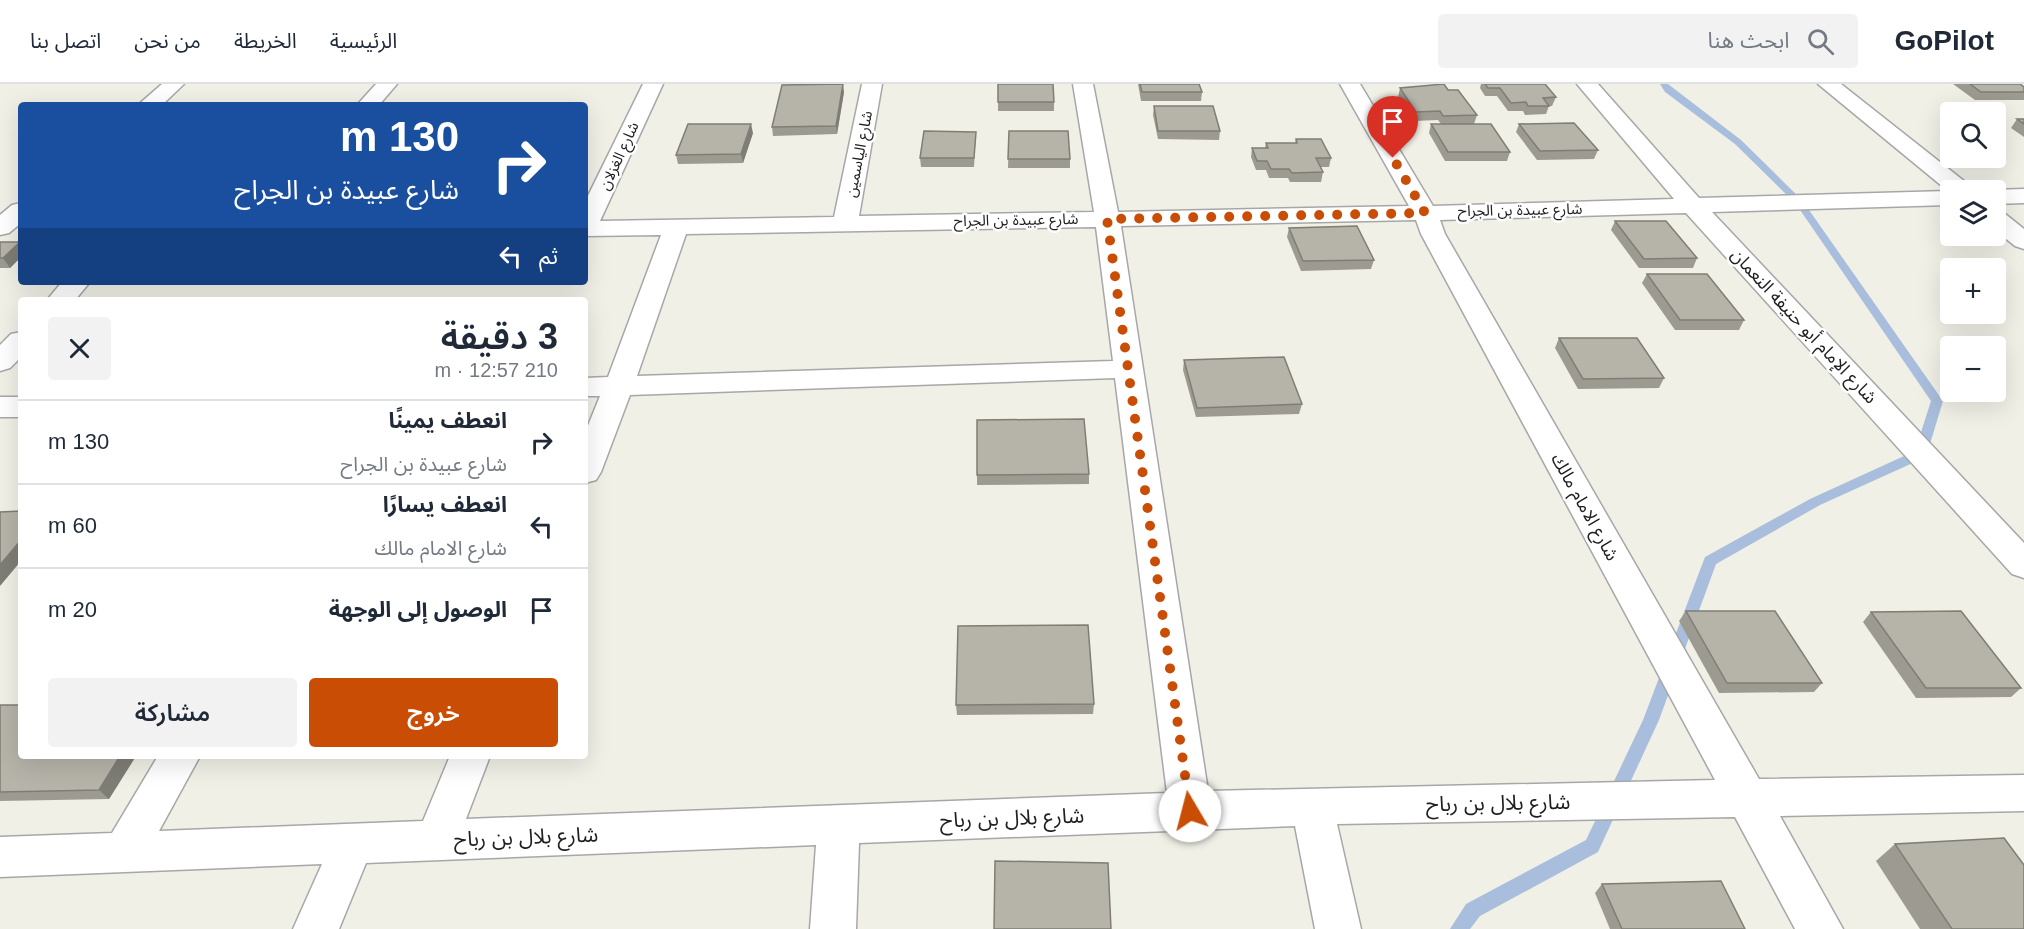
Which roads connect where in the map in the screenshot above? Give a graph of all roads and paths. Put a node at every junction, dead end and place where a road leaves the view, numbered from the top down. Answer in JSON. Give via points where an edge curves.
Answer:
{"nodes":[{"id":1,"x":174,"y":84,"type":"edge"},
{"id":2,"x":387,"y":84,"type":"edge"},
{"id":3,"x":653,"y":84,"type":"edge"},
{"id":4,"x":872,"y":84,"type":"edge"},
{"id":5,"x":1083,"y":84,"type":"edge"},
{"id":6,"x":1350,"y":84,"type":"edge"},
{"id":7,"x":1587,"y":84,"type":"edge"},
{"id":8,"x":1828,"y":84,"type":"edge"},
{"id":9,"x":153,"y":102,"type":"edge"},
{"id":10,"x":371,"y":102,"type":"edge"},
{"id":11,"x":1948,"y":180,"type":"edge"},
{"id":12,"x":2024,"y":196,"type":"edge"},
{"id":13,"x":2006,"y":197,"type":"edge"},
{"id":14,"x":1940,"y":198,"type":"edge"},
{"id":15,"x":1693,"y":206,"type":"junction"},
{"id":16,"x":18,"y":213,"type":"edge"},
{"id":17,"x":1425,"y":213,"type":"junction"},
{"id":18,"x":1107,"y":219,"type":"junction"},
{"id":19,"x":588,"y":222,"type":"edge"},
{"id":20,"x":845,"y":224,"type":"junction"},
{"id":21,"x":2006,"y":227,"type":"edge"},
{"id":22,"x":0,"y":228,"type":"edge"},
{"id":23,"x":588,"y":228,"type":"edge"},
{"id":24,"x":676,"y":228,"type":"junction"},
{"id":25,"x":0,"y":239,"type":"edge"},
{"id":26,"x":18,"y":239,"type":"edge"},
{"id":27,"x":2024,"y":241,"type":"edge"},
{"id":28,"x":74,"y":285,"type":"edge"},
{"id":29,"x":63,"y":297,"type":"edge"},
{"id":30,"x":18,"y":343,"type":"edge"},
{"id":31,"x":0,"y":362,"type":"edge"},
{"id":32,"x":1128,"y":369,"type":"junction"},
{"id":33,"x":620,"y":386,"type":"junction"},
{"id":34,"x":588,"y":387,"type":"edge"},
{"id":35,"x":18,"y":406,"type":"edge"},
{"id":36,"x":0,"y":407,"type":"edge"},
{"id":37,"x":588,"y":465,"type":"edge"},
{"id":38,"x":2024,"y":565,"type":"edge"},
{"id":39,"x":178,"y":759,"type":"edge"},
{"id":40,"x":469,"y":759,"type":"edge"},
{"id":41,"x":2024,"y":793,"type":"edge"},
{"id":42,"x":1747,"y":798,"type":"junction"},
{"id":43,"x":1312,"y":806,"type":"junction"},
{"id":44,"x":1190,"y":811,"type":"junction"},
{"id":45,"x":839,"y":825,"type":"junction"},
{"id":46,"x":436,"y":840,"type":"junction"},
{"id":47,"x":352,"y":843,"type":"junction"},
{"id":48,"x":124,"y":852,"type":"junction"},
{"id":49,"x":0,"y":857,"type":"edge"},
{"id":50,"x":316,"y":929,"type":"edge"},
{"id":51,"x":833,"y":929,"type":"edge"},
{"id":52,"x":1338,"y":929,"type":"edge"},
{"id":53,"x":1820,"y":929,"type":"edge"}],
"edges":[{"from":1,"to":9,"type":"street"},
{"from":2,"to":10,"type":"street"},
{"from":3,"to":19,"type":"street","name":"شارع الغزلان"},
{"from":4,"to":20,"type":"street","name":"شارع الياسمين"},
{"from":5,"to":18,"type":"street"},
{"from":6,"to":17,"type":"street","name":"شارع الامام مالك"},
{"from":7,"to":15,"type":"street","name":"شارع الإمام أبو حنيفة النعمان"},
{"from":8,"to":11,"type":"street"},
{"from":12,"to":13,"type":"street"},
{"from":14,"to":15,"type":"street","name":"شارع عبيدة بن الجراح"},
{"from":15,"to":17,"type":"street","name":"شارع عبيدة بن الجراح"},
{"from":15,"to":38,"type":"street","name":"شارع الإمام أبو حنيفة النعمان"},
{"from":16,"to":22,"type":"street"},
{"from":17,"to":18,"type":"street","name":"شارع عبيدة بن الجراح"},
{"from":17,"to":42,"type":"street","name":"شارع الامام مالك","via":[[1433,234]]},
{"from":18,"to":20,"type":"street","name":"شارع عبيدة بن الجراح"},
{"from":18,"to":32,"type":"street"},
{"from":20,"to":24,"type":"street","name":"شارع عبيدة بن الجراح"},
{"from":21,"to":27,"type":"street"},
{"from":23,"to":24,"type":"street","name":"شارع عبيدة بن الجراح"},
{"from":24,"to":33,"type":"street"},
{"from":25,"to":26,"type":"street"},
{"from":28,"to":29,"type":"street"},
{"from":30,"to":31,"type":"street"},
{"from":32,"to":33,"type":"street"},
{"from":32,"to":44,"type":"street"},
{"from":33,"to":34,"type":"street"},
{"from":33,"to":37,"type":"street"},
{"from":35,"to":36,"type":"street"},
{"from":39,"to":48,"type":"street"},
{"from":40,"to":46,"type":"street"},
{"from":41,"to":42,"type":"street","name":"شارع بلال بن رباح"},
{"from":42,"to":43,"type":"street","name":"شارع بلال بن رباح"},
{"from":42,"to":53,"type":"street","name":"شارع الامام مالك"},
{"from":43,"to":44,"type":"street","name":"شارع بلال بن رباح"},
{"from":43,"to":52,"type":"street"},
{"from":44,"to":45,"type":"street","name":"شارع بلال بن رباح"},
{"from":45,"to":46,"type":"street","name":"شارع بلال بن رباح"},
{"from":45,"to":51,"type":"street"},
{"from":46,"to":47,"type":"street","name":"شارع بلال بن رباح"},
{"from":47,"to":48,"type":"street","name":"شارع بلال بن رباح"},
{"from":47,"to":50,"type":"street"},
{"from":48,"to":49,"type":"street","name":"شارع بلال بن رباح"}]}
